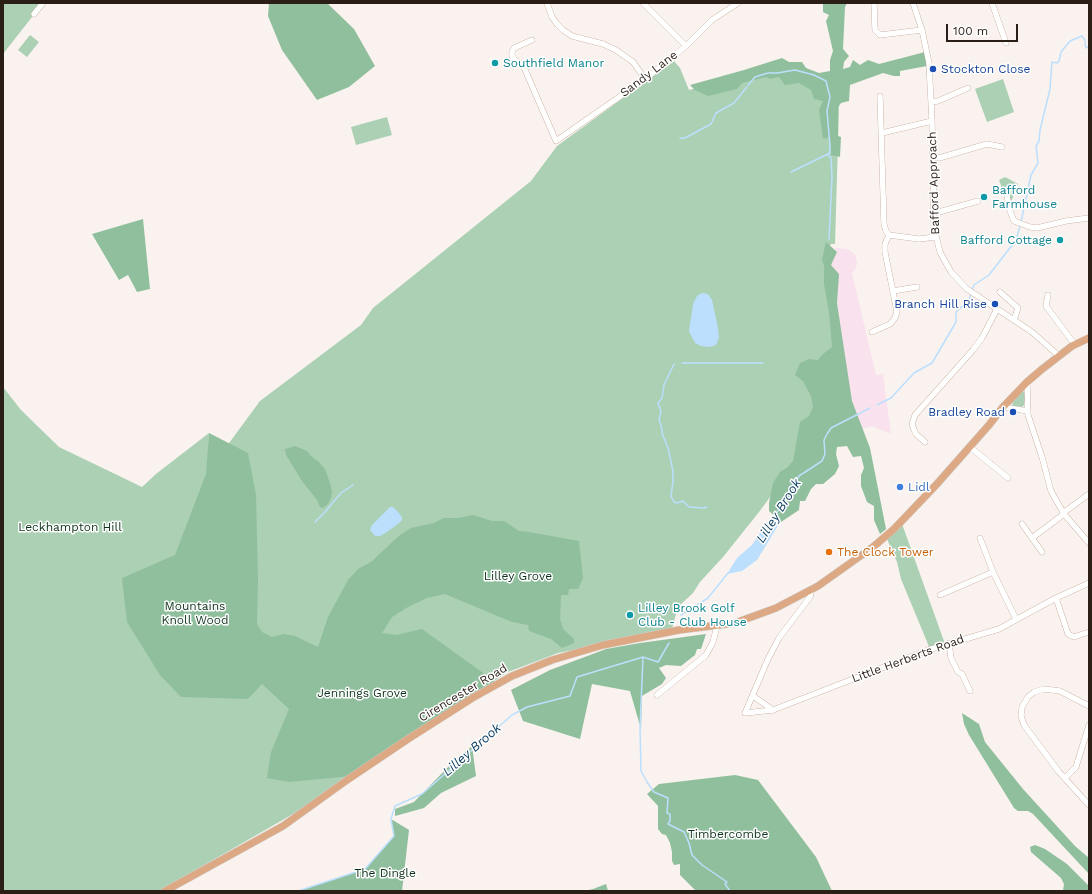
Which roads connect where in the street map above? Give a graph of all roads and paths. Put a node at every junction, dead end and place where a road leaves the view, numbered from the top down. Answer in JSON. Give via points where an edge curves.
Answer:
{"nodes":[{"id":1,"x":43,"y":3,"type":"edge"},
{"id":2,"x":547,"y":3,"type":"edge"},
{"id":3,"x":643,"y":3,"type":"edge"},
{"id":4,"x":738,"y":3,"type":"edge"},
{"id":5,"x":874,"y":3,"type":"edge"},
{"id":6,"x":913,"y":3,"type":"edge"},
{"id":7,"x":992,"y":3,"type":"edge"},
{"id":8,"x":34,"y":14,"type":"dead end"},
{"id":9,"x":922,"y":30,"type":"junction"},
{"id":10,"x":532,"y":40,"type":"dead end"},
{"id":11,"x":1006,"y":42,"type":"dead end"},
{"id":12,"x":686,"y":46,"type":"junction"},
{"id":13,"x":645,"y":79,"type":"junction"},
{"id":14,"x":968,"y":88,"type":"dead end"},
{"id":15,"x":880,"y":96,"type":"dead end"},
{"id":16,"x":931,"y":102,"type":"junction"},
{"id":17,"x":932,"y":121,"type":"junction"},
{"id":18,"x":882,"y":133,"type":"junction"},
{"id":19,"x":1002,"y":146,"type":"dead end"},
{"id":20,"x":933,"y":157,"type":"junction"},
{"id":21,"x":1007,"y":196,"type":"dead end"},
{"id":22,"x":978,"y":201,"type":"dead end"},
{"id":23,"x":933,"y":212,"type":"junction"},
{"id":24,"x":1089,"y":218,"type":"edge"},
{"id":25,"x":889,"y":236,"type":"junction"},
{"id":26,"x":935,"y":237,"type":"junction"},
{"id":27,"x":917,"y":287,"type":"dead end"},
{"id":28,"x":893,"y":291,"type":"junction"},
{"id":29,"x":1000,"y":292,"type":"dead end"},
{"id":30,"x":1048,"y":295,"type":"dead end"},
{"id":31,"x":997,"y":309,"type":"junction"},
{"id":32,"x":1014,"y":320,"type":"junction"},
{"id":33,"x":872,"y":332,"type":"dead end"},
{"id":34,"x":1089,"y":338,"type":"edge"},
{"id":35,"x":1075,"y":345,"type":"junction"},
{"id":36,"x":1059,"y":356,"type":"junction"},
{"id":37,"x":1027,"y":382,"type":"junction"},
{"id":38,"x":1002,"y":407,"type":"junction"},
{"id":39,"x":1028,"y":411,"type":"junction"},
{"id":40,"x":925,"y":442,"type":"dead end"},
{"id":41,"x":970,"y":446,"type":"junction"},
{"id":42,"x":1008,"y":478,"type":"dead end"},
{"id":43,"x":1089,"y":494,"type":"edge"},
{"id":44,"x":1064,"y":513,"type":"junction"},
{"id":45,"x":1022,"y":524,"type":"dead end"},
{"id":46,"x":980,"y":538,"type":"dead end"},
{"id":47,"x":1032,"y":538,"type":"junction"},
{"id":48,"x":1089,"y":543,"type":"edge"},
{"id":49,"x":1042,"y":552,"type":"dead end"},
{"id":50,"x":993,"y":572,"type":"junction"},
{"id":51,"x":1089,"y":583,"type":"edge"},
{"id":52,"x":810,"y":591,"type":"junction"},
{"id":53,"x":940,"y":595,"type":"dead end"},
{"id":54,"x":1056,"y":598,"type":"junction"},
{"id":55,"x":1016,"y":619,"type":"junction"},
{"id":56,"x":717,"y":626,"type":"junction"},
{"id":57,"x":1089,"y":632,"type":"edge"},
{"id":58,"x":949,"y":643,"type":"junction"},
{"id":59,"x":970,"y":691,"type":"dead end"},
{"id":60,"x":657,"y":695,"type":"dead end"},
{"id":61,"x":753,"y":696,"type":"junction"},
{"id":62,"x":1089,"y":706,"type":"edge"},
{"id":63,"x":773,"y":710,"type":"junction"},
{"id":64,"x":1089,"y":724,"type":"edge"},
{"id":65,"x":1065,"y":778,"type":"junction"},
{"id":66,"x":1089,"y":805,"type":"edge"},
{"id":67,"x":165,"y":891,"type":"edge"}],
"edges":[{"from":1,"to":8,"type":"street"},
{"from":2,"to":13,"type":"street","via":[[552,17],[563,30],[572,36],[616,50],[633,62]]},
{"from":3,"to":12,"type":"street"},
{"from":4,"to":12,"type":"street","name":"Sandy Lane","via":[[712,20]]},
{"from":5,"to":9,"type":"street","via":[[875,30],[880,35]]},
{"from":6,"to":9,"type":"street","name":"Bafford Approach"},
{"from":7,"to":11,"type":"street"},
{"from":9,"to":16,"type":"street","name":"Bafford Approach","via":[[928,60]]},
{"from":10,"to":13,"type":"street","name":"Sandy Lane","via":[[514,48],[512,56],[523,65],[556,141]]},
{"from":12,"to":13,"type":"street","name":"Sandy Lane"},
{"from":14,"to":16,"type":"street"},
{"from":15,"to":18,"type":"street"},
{"from":16,"to":17,"type":"street","name":"Bafford Approach"},
{"from":17,"to":18,"type":"street"},
{"from":17,"to":20,"type":"street","name":"Bafford Approach"},
{"from":18,"to":25,"type":"street","via":[[884,224]]},
{"from":19,"to":20,"type":"street","via":[[987,144],[940,158]]},
{"from":20,"to":23,"type":"street","name":"Bafford Approach"},
{"from":21,"to":24,"type":"street","via":[[1014,221],[1030,227],[1037,228]]},
{"from":22,"to":23,"type":"street"},
{"from":23,"to":26,"type":"street","name":"Bafford Approach"},
{"from":25,"to":26,"type":"street","via":[[919,239]]},
{"from":25,"to":28,"type":"street","via":[[885,252]]},
{"from":26,"to":31,"type":"street","name":"Bafford Approach","via":[[947,266],[956,278],[967,289]]},
{"from":27,"to":28,"type":"street"},
{"from":28,"to":33,"type":"street","via":[[897,312],[895,318],[890,324]]},
{"from":29,"to":32,"type":"street","via":[[1018,308]]},
{"from":30,"to":35,"type":"street","via":[[1046,306]]},
{"from":31,"to":32,"type":"street","name":"Bafford Approach"},
{"from":31,"to":40,"type":"street","via":[[974,350],[915,415],[912,424],[914,430]]},
{"from":32,"to":36,"type":"street","name":"Bafford Approach"},
{"from":34,"to":35,"type":"main road","name":"Cirencester Road"},
{"from":35,"to":36,"type":"main road","name":"Cirencester Road"},
{"from":36,"to":37,"type":"main road","name":"Cirencester Road"},
{"from":37,"to":38,"type":"main road","name":"Cirencester Road"},
{"from":37,"to":39,"type":"street"},
{"from":38,"to":39,"type":"street"},
{"from":38,"to":41,"type":"main road","name":"Cirencester Road"},
{"from":39,"to":44,"type":"street","via":[[1051,491]]},
{"from":41,"to":42,"type":"street"},
{"from":41,"to":52,"type":"main road","name":"Cirencester Road","via":[[887,535]]},
{"from":43,"to":44,"type":"street"},
{"from":44,"to":47,"type":"street"},
{"from":44,"to":48,"type":"street"},
{"from":45,"to":47,"type":"street"},
{"from":46,"to":50,"type":"street"},
{"from":47,"to":49,"type":"street"},
{"from":50,"to":53,"type":"street"},
{"from":50,"to":55,"type":"street"},
{"from":51,"to":54,"type":"street","name":"Little Herberts Road"},
{"from":52,"to":56,"type":"main road","name":"Cirencester Road","via":[[761,614]]},
{"from":52,"to":61,"type":"street","via":[[810,597],[786,628],[768,659]]},
{"from":54,"to":55,"type":"street","name":"Little Herberts Road"},
{"from":54,"to":57,"type":"street","via":[[1068,634],[1074,637]]},
{"from":55,"to":58,"type":"street","name":"Little Herberts Road","via":[[999,628]]},
{"from":56,"to":60,"type":"street","via":[[706,655]]},
{"from":56,"to":67,"type":"main road","name":"Cirencester Road","via":[[679,630],[593,648],[542,664],[497,683],[352,776],[283,826]]},
{"from":58,"to":59,"type":"street","via":[[951,658]]},
{"from":58,"to":63,"type":"street","name":"Little Herberts Road"},
{"from":61,"to":63,"type":"street"},
{"from":61,"to":63,"type":"street","name":"Little Herberts Road","via":[[745,713]]},
{"from":62,"to":65,"type":"street","via":[[1060,692],[1044,689],[1030,694],[1022,708],[1023,723]]},
{"from":64,"to":65,"type":"street","via":[[1076,767]]},
{"from":65,"to":66,"type":"street"}]}
